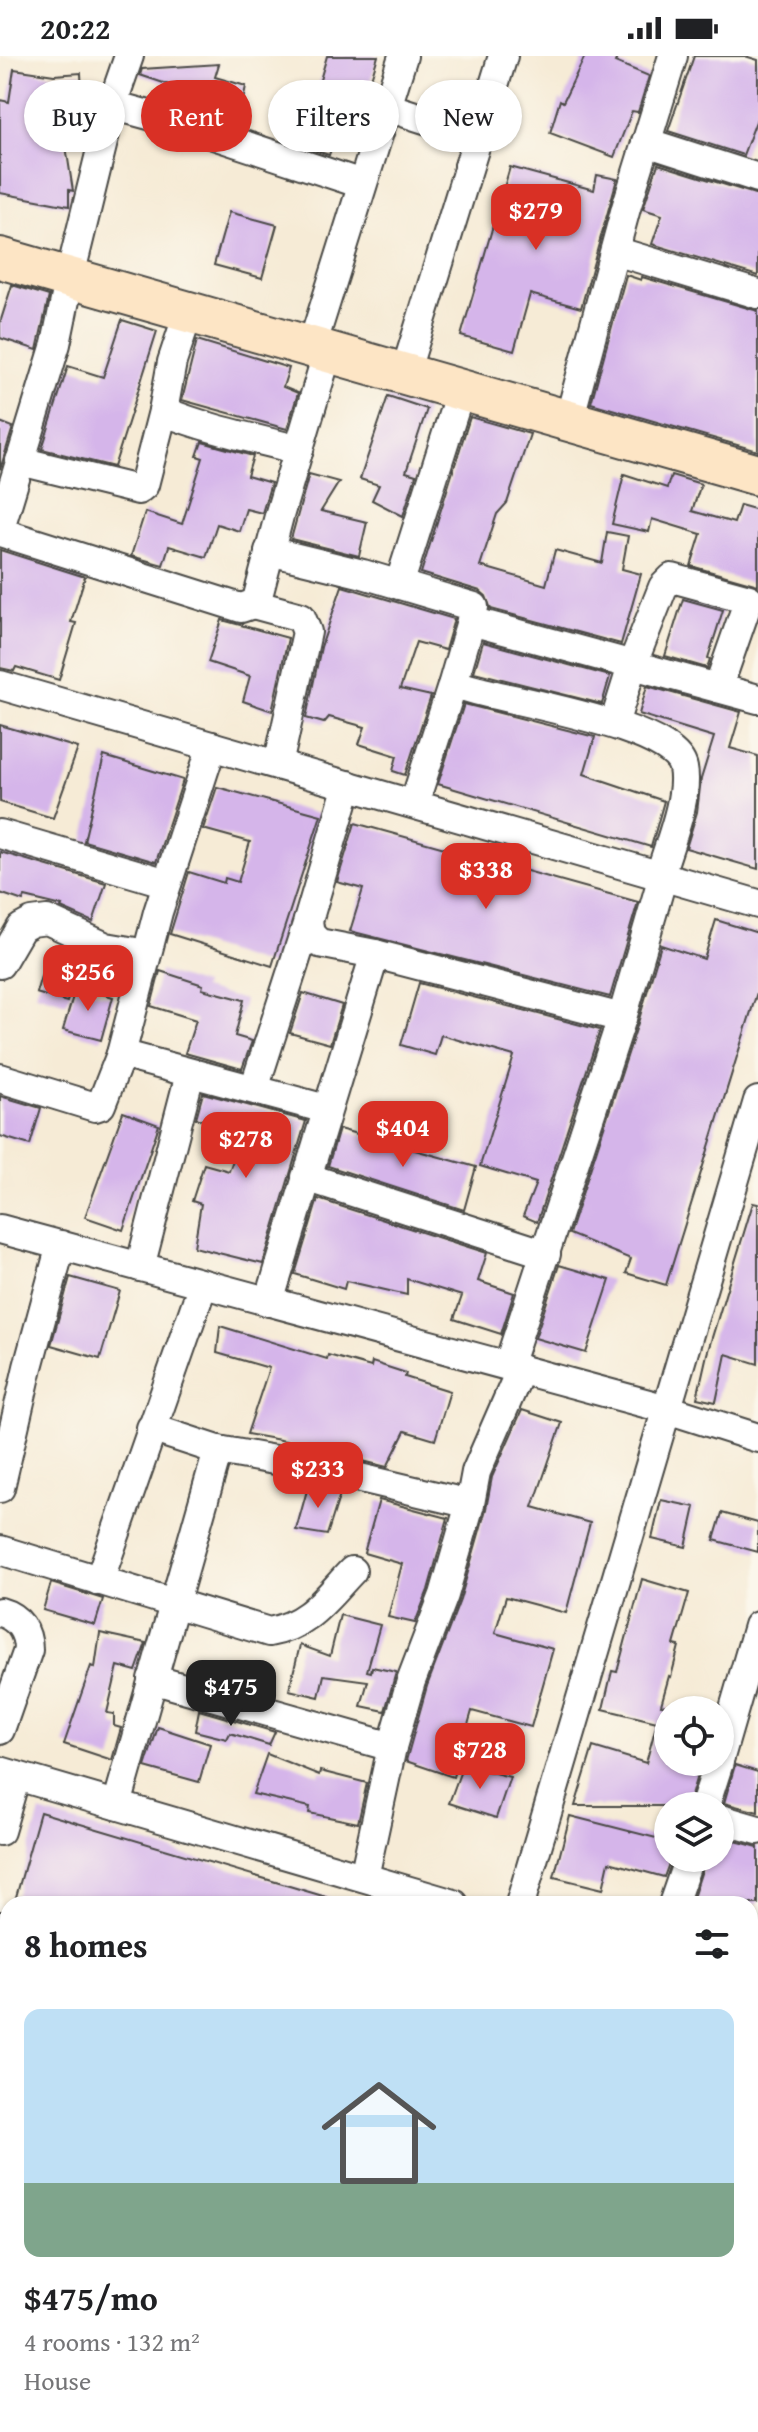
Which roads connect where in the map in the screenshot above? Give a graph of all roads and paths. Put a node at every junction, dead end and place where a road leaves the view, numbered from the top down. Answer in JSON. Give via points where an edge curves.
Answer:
{"nodes":[{"id":1,"x":129,"y":56,"type":"edge"},
{"id":2,"x":403,"y":56,"type":"edge"},
{"id":3,"x":503,"y":56,"type":"edge"},
{"id":4,"x":673,"y":56,"type":"edge"},
{"id":5,"x":121,"y":80,"type":"edge"},
{"id":6,"x":395,"y":80,"type":"edge"},
{"id":7,"x":496,"y":80,"type":"edge"},
{"id":8,"x":125,"y":109,"type":"edge"},
{"id":9,"x":646,"y":142,"type":"junction"},
{"id":10,"x":100,"y":152,"type":"edge"},
{"id":11,"x":372,"y":152,"type":"edge"},
{"id":12,"x":473,"y":152,"type":"edge"},
{"id":13,"x":758,"y":178,"type":"edge"},
{"id":14,"x":362,"y":184,"type":"junction"},
{"id":15,"x":615,"y":251,"type":"junction"},
{"id":16,"x":0,"y":258,"type":"edge"},
{"id":17,"x":70,"y":276,"type":"junction"},
{"id":18,"x":758,"y":294,"type":"edge"},
{"id":19,"x":189,"y":311,"type":"junction"},
{"id":20,"x":320,"y":348,"type":"junction"},
{"id":21,"x":405,"y":373,"type":"junction"},
{"id":22,"x":461,"y":389,"type":"junction"},
{"id":23,"x":163,"y":411,"type":"junction"},
{"id":24,"x":569,"y":420,"type":"junction"},
{"id":25,"x":299,"y":450,"type":"junction"},
{"id":26,"x":20,"y":461,"type":"junction"},
{"id":27,"x":758,"y":475,"type":"edge"},
{"id":28,"x":0,"y":530,"type":"edge"},
{"id":29,"x":269,"y":551,"type":"junction"},
{"id":30,"x":399,"y":585,"type":"junction"},
{"id":31,"x":754,"y":600,"type":"edge"},
{"id":32,"x":253,"y":604,"type":"junction"},
{"id":33,"x":471,"y":621,"type":"junction"},
{"id":34,"x":633,"y":663,"type":"junction"},
{"id":35,"x":0,"y":685,"type":"edge"},
{"id":36,"x":452,"y":686,"type":"junction"},
{"id":37,"x":718,"y":688,"type":"junction"},
{"id":38,"x":758,"y":699,"type":"edge"},
{"id":39,"x":614,"y":724,"type":"junction"},
{"id":40,"x":212,"y":746,"type":"junction"},
{"id":41,"x":278,"y":765,"type":"junction"},
{"id":42,"x":348,"y":785,"type":"junction"},
{"id":43,"x":414,"y":804,"type":"junction"},
{"id":44,"x":0,"y":834,"type":"edge"},
{"id":45,"x":662,"y":876,"type":"junction"},
{"id":46,"x":167,"y":883,"type":"junction"},
{"id":47,"x":758,"y":904,"type":"edge"},
{"id":48,"x":308,"y":921,"type":"junction"},
{"id":49,"x":147,"y":954,"type":"junction"},
{"id":50,"x":375,"y":954,"type":"junction"},
{"id":51,"x":0,"y":964,"type":"edge"},
{"id":52,"x":622,"y":1018,"type":"junction"},
{"id":53,"x":121,"y":1054,"type":"junction"},
{"id":54,"x":190,"y":1074,"type":"junction"},
{"id":55,"x":0,"y":1078,"type":"edge"},
{"id":56,"x":254,"y":1089,"type":"junction"},
{"id":57,"x":758,"y":1101,"type":"edge"},
{"id":58,"x":326,"y":1109,"type":"junction"},
{"id":59,"x":306,"y":1177,"type":"junction"},
{"id":60,"x":0,"y":1229,"type":"edge"},
{"id":61,"x":61,"y":1245,"type":"junction"},
{"id":62,"x":546,"y":1254,"type":"junction"},
{"id":63,"x":140,"y":1267,"type":"junction"},
{"id":64,"x":203,"y":1284,"type":"junction"},
{"id":65,"x":269,"y":1302,"type":"junction"},
{"id":66,"x":515,"y":1368,"type":"junction"},
{"id":67,"x":12,"y":1376,"type":"edge"},
{"id":68,"x":667,"y":1409,"type":"junction"},
{"id":69,"x":151,"y":1428,"type":"junction"},
{"id":70,"x":758,"y":1438,"type":"edge"},
{"id":71,"x":218,"y":1450,"type":"junction"},
{"id":72,"x":0,"y":1488,"type":"edge"},
{"id":73,"x":470,"y":1504,"type":"junction"},
{"id":74,"x":0,"y":1550,"type":"edge"},
{"id":75,"x":352,"y":1571,"type":"dead end"},
{"id":76,"x":99,"y":1581,"type":"junction"},
{"id":77,"x":172,"y":1604,"type":"junction"},
{"id":78,"x":0,"y":1612,"type":"edge"},
{"id":79,"x":758,"y":1626,"type":"edge"},
{"id":80,"x":152,"y":1679,"type":"junction"},
{"id":81,"x":734,"y":1708,"type":"edge"},
{"id":82,"x":0,"y":1730,"type":"edge"},
{"id":83,"x":392,"y":1747,"type":"junction"},
{"id":84,"x":8,"y":1773,"type":"edge"},
{"id":85,"x":117,"y":1805,"type":"junction"},
{"id":86,"x":734,"y":1823,"type":"edge"},
{"id":87,"x":758,"y":1830,"type":"edge"},
{"id":88,"x":0,"y":1831,"type":"edge"},
{"id":89,"x":684,"y":1872,"type":"edge"},
{"id":90,"x":364,"y":1877,"type":"junction"},
{"id":91,"x":427,"y":1896,"type":"edge"},
{"id":92,"x":522,"y":1896,"type":"edge"},
{"id":93,"x":676,"y":1896,"type":"edge"}],
"edges":[{"from":1,"to":5,"type":"street"},
{"from":2,"to":6,"type":"street"},
{"from":3,"to":7,"type":"street"},
{"from":4,"to":9,"type":"street"},
{"from":8,"to":14,"type":"street"},
{"from":9,"to":13,"type":"street"},
{"from":9,"to":15,"type":"street"},
{"from":10,"to":17,"type":"street"},
{"from":11,"to":14,"type":"street"},
{"from":12,"to":21,"type":"street"},
{"from":14,"to":20,"type":"street"},
{"from":15,"to":18,"type":"street"},
{"from":15,"to":24,"type":"street"},
{"from":16,"to":17,"type":"street"},
{"from":17,"to":19,"type":"street"},
{"from":17,"to":26,"type":"street","via":[[56,344]]},
{"from":19,"to":20,"type":"street"},
{"from":19,"to":23,"type":"street"},
{"from":20,"to":21,"type":"street"},
{"from":20,"to":25,"type":"street"},
{"from":21,"to":22,"type":"street"},
{"from":22,"to":24,"type":"street"},
{"from":22,"to":30,"type":"street"},
{"from":23,"to":25,"type":"street","via":[[199,426]]},
{"from":23,"to":26,"type":"street","via":[[144,485],[138,490]]},
{"from":24,"to":27,"type":"street"},
{"from":25,"to":29,"type":"street"},
{"from":26,"to":28,"type":"street"},
{"from":28,"to":32,"type":"street","via":[[241,608]]},
{"from":29,"to":30,"type":"street"},
{"from":29,"to":32,"type":"street"},
{"from":30,"to":33,"type":"street","via":[[474,607]]},
{"from":31,"to":34,"type":"street","via":[[672,578],[663,587]]},
{"from":31,"to":37,"type":"street"},
{"from":32,"to":41,"type":"street","via":[[301,617],[306,626]]},
{"from":33,"to":34,"type":"street"},
{"from":33,"to":36,"type":"street"},
{"from":34,"to":37,"type":"street"},
{"from":34,"to":39,"type":"street"},
{"from":35,"to":40,"type":"street"},
{"from":36,"to":39,"type":"street"},
{"from":36,"to":43,"type":"street"},
{"from":37,"to":38,"type":"street"},
{"from":39,"to":45,"type":"street","via":[[674,751],[681,761],[682,797]]},
{"from":40,"to":41,"type":"street"},
{"from":40,"to":46,"type":"street"},
{"from":41,"to":42,"type":"street"},
{"from":42,"to":43,"type":"street"},
{"from":42,"to":48,"type":"street"},
{"from":43,"to":45,"type":"street"},
{"from":44,"to":46,"type":"street"},
{"from":45,"to":47,"type":"street"},
{"from":45,"to":52,"type":"street"},
{"from":46,"to":49,"type":"street"},
{"from":48,"to":50,"type":"street","via":[[310,934],[319,943]]},
{"from":48,"to":56,"type":"street"},
{"from":49,"to":51,"type":"street","via":[[106,947],[47,920],[21,928]]},
{"from":49,"to":53,"type":"street"},
{"from":50,"to":52,"type":"street"},
{"from":50,"to":58,"type":"street"},
{"from":52,"to":62,"type":"street"},
{"from":53,"to":54,"type":"street"},
{"from":53,"to":55,"type":"street","via":[[101,1105],[95,1107]]},
{"from":54,"to":56,"type":"street"},
{"from":54,"to":63,"type":"street"},
{"from":56,"to":58,"type":"street"},
{"from":57,"to":68,"type":"street"},
{"from":58,"to":59,"type":"street"},
{"from":59,"to":62,"type":"street"},
{"from":59,"to":65,"type":"street"},
{"from":60,"to":61,"type":"street"},
{"from":61,"to":63,"type":"street"},
{"from":61,"to":67,"type":"street"},
{"from":62,"to":66,"type":"street"},
{"from":63,"to":64,"type":"street"},
{"from":64,"to":65,"type":"street"},
{"from":64,"to":69,"type":"street"},
{"from":65,"to":66,"type":"street"},
{"from":66,"to":68,"type":"street"},
{"from":66,"to":73,"type":"street","via":[[476,1472]]},
{"from":67,"to":72,"type":"street"},
{"from":68,"to":70,"type":"street"},
{"from":68,"to":92,"type":"street"},
{"from":69,"to":71,"type":"street"},
{"from":69,"to":76,"type":"street"},
{"from":71,"to":73,"type":"street"},
{"from":71,"to":77,"type":"street"},
{"from":73,"to":83,"type":"street"},
{"from":74,"to":76,"type":"street"},
{"from":75,"to":77,"type":"street","via":[[308,1618],[286,1629],[269,1632]]},
{"from":76,"to":77,"type":"street"},
{"from":77,"to":80,"type":"street"},
{"from":78,"to":82,"type":"street","via":[[11,1615],[28,1637]]},
{"from":79,"to":81,"type":"street"},
{"from":80,"to":83,"type":"street"},
{"from":80,"to":85,"type":"street"},
{"from":83,"to":90,"type":"street"},
{"from":84,"to":85,"type":"street"},
{"from":84,"to":88,"type":"street"},
{"from":85,"to":90,"type":"street"},
{"from":86,"to":87,"type":"street"},
{"from":89,"to":93,"type":"street"},
{"from":90,"to":91,"type":"street"}]}
